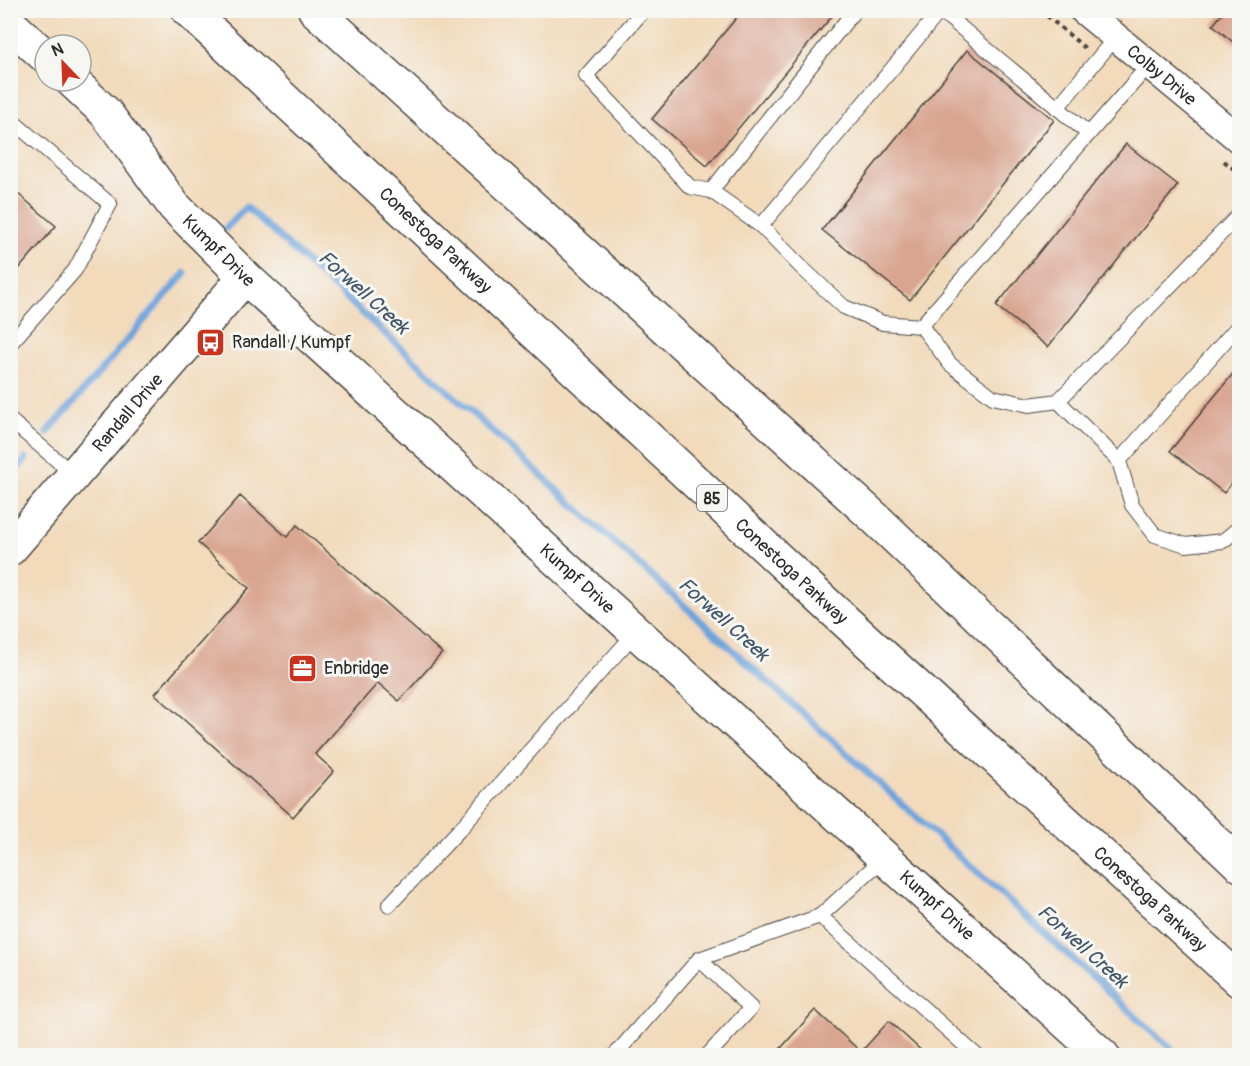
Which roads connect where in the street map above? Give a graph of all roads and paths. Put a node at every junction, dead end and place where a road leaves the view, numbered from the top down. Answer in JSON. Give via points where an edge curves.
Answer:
{"nodes":[{"id":1,"x":188,"y":10,"type":"edge"},
{"id":2,"x":315,"y":10,"type":"edge"},
{"id":3,"x":644,"y":10,"type":"edge"},
{"id":4,"x":855,"y":10,"type":"edge"},
{"id":5,"x":1040,"y":10,"type":"edge"},
{"id":6,"x":1083,"y":10,"type":"edge"},
{"id":7,"x":941,"y":11,"type":"edge"},
{"id":8,"x":10,"y":24,"type":"edge"},
{"id":9,"x":1115,"y":38,"type":"junction"},
{"id":10,"x":33,"y":45,"type":"edge"},
{"id":11,"x":1089,"y":51,"type":"dead end"},
{"id":12,"x":1149,"y":65,"type":"junction"},
{"id":13,"x":85,"y":93,"type":"edge"},
{"id":14,"x":1057,"y":108,"type":"junction"},
{"id":15,"x":10,"y":119,"type":"edge"},
{"id":16,"x":1089,"y":134,"type":"junction"},
{"id":17,"x":1239,"y":140,"type":"edge"},
{"id":18,"x":711,"y":191,"type":"junction"},
{"id":19,"x":1239,"y":214,"type":"edge"},
{"id":20,"x":761,"y":226,"type":"junction"},
{"id":21,"x":245,"y":277,"type":"junction"},
{"id":22,"x":1239,"y":324,"type":"edge"},
{"id":23,"x":921,"y":326,"type":"junction"},
{"id":24,"x":10,"y":344,"type":"edge"},
{"id":25,"x":1058,"y":401,"type":"junction"},
{"id":26,"x":10,"y":420,"type":"edge"},
{"id":27,"x":1119,"y":461,"type":"junction"},
{"id":28,"x":74,"y":475,"type":"junction"},
{"id":29,"x":1239,"y":527,"type":"edge"},
{"id":30,"x":10,"y":549,"type":"edge"},
{"id":31,"x":636,"y":632,"type":"junction"},
{"id":32,"x":885,"y":857,"type":"junction"},
{"id":33,"x":1239,"y":866,"type":"edge"},
{"id":34,"x":388,"y":904,"type":"dead end"},
{"id":35,"x":820,"y":916,"type":"junction"},
{"id":36,"x":699,"y":959,"type":"junction"},
{"id":37,"x":1239,"y":981,"type":"edge"},
{"id":38,"x":614,"y":1056,"type":"edge"},
{"id":39,"x":707,"y":1056,"type":"edge"},
{"id":40,"x":977,"y":1056,"type":"edge"},
{"id":41,"x":1103,"y":1056,"type":"edge"}],
"edges":[{"from":1,"to":37,"type":"main road","name":"Conestoga Parkway","number":"85"},
{"from":2,"to":33,"type":"main road","via":[[876,519]]},
{"from":3,"to":18,"type":"lane","via":[[586,76],[690,187]]},
{"from":4,"to":18,"type":"lane"},
{"from":5,"to":11,"type":"path"},
{"from":6,"to":9,"type":"street","name":"Colby Drive"},
{"from":7,"to":14,"type":"lane"},
{"from":7,"to":20,"type":"lane"},
{"from":8,"to":10,"type":"main road"},
{"from":9,"to":12,"type":"street","name":"Colby Drive"},
{"from":9,"to":14,"type":"lane"},
{"from":12,"to":16,"type":"lane"},
{"from":12,"to":17,"type":"street","name":"Colby Drive"},
{"from":13,"to":21,"type":"main road","name":"Kumpf Drive","via":[[106,113],[174,206]]},
{"from":14,"to":16,"type":"lane"},
{"from":15,"to":24,"type":"lane","via":[[110,204],[75,270]]},
{"from":16,"to":23,"type":"lane"},
{"from":18,"to":20,"type":"lane"},
{"from":19,"to":25,"type":"lane"},
{"from":20,"to":23,"type":"lane","via":[[844,307],[883,323]]},
{"from":21,"to":28,"type":"main road","name":"Randall Drive"},
{"from":21,"to":31,"type":"main road","name":"Kumpf Drive"},
{"from":22,"to":27,"type":"lane"},
{"from":23,"to":25,"type":"lane","via":[[950,364],[993,397],[1029,405]]},
{"from":25,"to":27,"type":"lane"},
{"from":26,"to":28,"type":"lane"},
{"from":27,"to":29,"type":"lane","via":[[1132,505],[1155,535],[1186,545],[1223,542]]},
{"from":28,"to":30,"type":"main road","name":"Randall Drive"},
{"from":31,"to":32,"type":"main road","name":"Kumpf Drive"},
{"from":31,"to":34,"type":"lane"},
{"from":32,"to":35,"type":"lane"},
{"from":32,"to":41,"type":"main road","name":"Kumpf Drive"},
{"from":35,"to":36,"type":"lane"},
{"from":35,"to":40,"type":"lane"},
{"from":36,"to":38,"type":"lane"},
{"from":36,"to":39,"type":"lane","via":[[751,1008]]}]}
